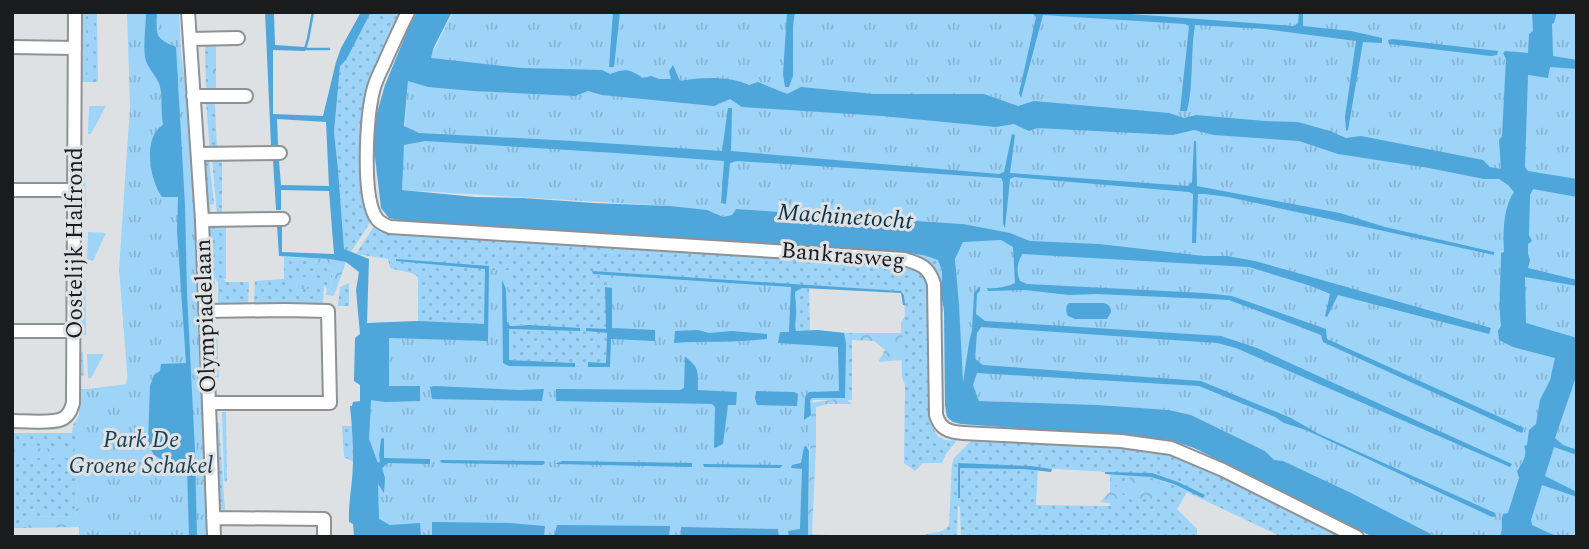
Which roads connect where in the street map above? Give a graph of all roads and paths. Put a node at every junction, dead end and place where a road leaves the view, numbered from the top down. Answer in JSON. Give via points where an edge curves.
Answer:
{"nodes":[{"id":1,"x":75,"y":12,"type":"edge"},
{"id":2,"x":188,"y":12,"type":"edge"},
{"id":3,"x":408,"y":12,"type":"edge"},
{"id":4,"x":238,"y":38,"type":"dead end"},
{"id":5,"x":190,"y":39,"type":"junction"},
{"id":6,"x":12,"y":47,"type":"edge"},
{"id":7,"x":75,"y":48,"type":"junction"},
{"id":8,"x":193,"y":96,"type":"junction"},
{"id":9,"x":246,"y":96,"type":"dead end"},
{"id":10,"x":280,"y":153,"type":"dead end"},
{"id":11,"x":198,"y":154,"type":"junction"},
{"id":12,"x":12,"y":190,"type":"edge"},
{"id":13,"x":75,"y":190,"type":"junction"},
{"id":14,"x":283,"y":219,"type":"dead end"},
{"id":15,"x":202,"y":220,"type":"junction"},
{"id":16,"x":205,"y":311,"type":"junction"},
{"id":17,"x":12,"y":331,"type":"edge"},
{"id":18,"x":74,"y":331,"type":"junction"},
{"id":19,"x":210,"y":403,"type":"junction"},
{"id":20,"x":12,"y":421,"type":"edge"},
{"id":21,"x":213,"y":518,"type":"junction"},
{"id":22,"x":214,"y":537,"type":"edge"},
{"id":23,"x":324,"y":537,"type":"edge"},
{"id":24,"x":1357,"y":537,"type":"edge"}],
"edges":[{"from":1,"to":7,"type":"street","name":"Oostelijk Halfrond"},
{"from":2,"to":5,"type":"street","name":"Olympiadelaan"},
{"from":3,"to":24,"type":"street","name":"Bankrasweg","via":[[373,88],[368,119],[369,190],[373,210],[384,225],[915,262],[930,272],[934,284],[936,415],[943,429],[1171,448]]},
{"from":4,"to":5,"type":"street"},
{"from":5,"to":8,"type":"street","name":"Olympiadelaan"},
{"from":6,"to":7,"type":"street"},
{"from":7,"to":13,"type":"street","name":"Oostelijk Halfrond"},
{"from":8,"to":9,"type":"street"},
{"from":8,"to":11,"type":"street","name":"Olympiadelaan"},
{"from":10,"to":11,"type":"street"},
{"from":11,"to":15,"type":"street","name":"Olympiadelaan"},
{"from":12,"to":13,"type":"street"},
{"from":13,"to":18,"type":"street","name":"Oostelijk Halfrond"},
{"from":14,"to":15,"type":"street","name":"Olympiadelaan"},
{"from":15,"to":16,"type":"street","name":"Olympiadelaan"},
{"from":16,"to":19,"type":"street","name":"Olympiadelaan"},
{"from":16,"to":19,"type":"street","via":[[328,311],[330,403]]},
{"from":17,"to":18,"type":"street"},
{"from":18,"to":20,"type":"street","name":"Oostelijk Halfrond","via":[[71,411],[58,420]]},
{"from":19,"to":21,"type":"street","name":"Olympiadelaan"},
{"from":21,"to":22,"type":"street","name":"Olympiadelaan"},
{"from":21,"to":23,"type":"street","via":[[324,519]]}]}
